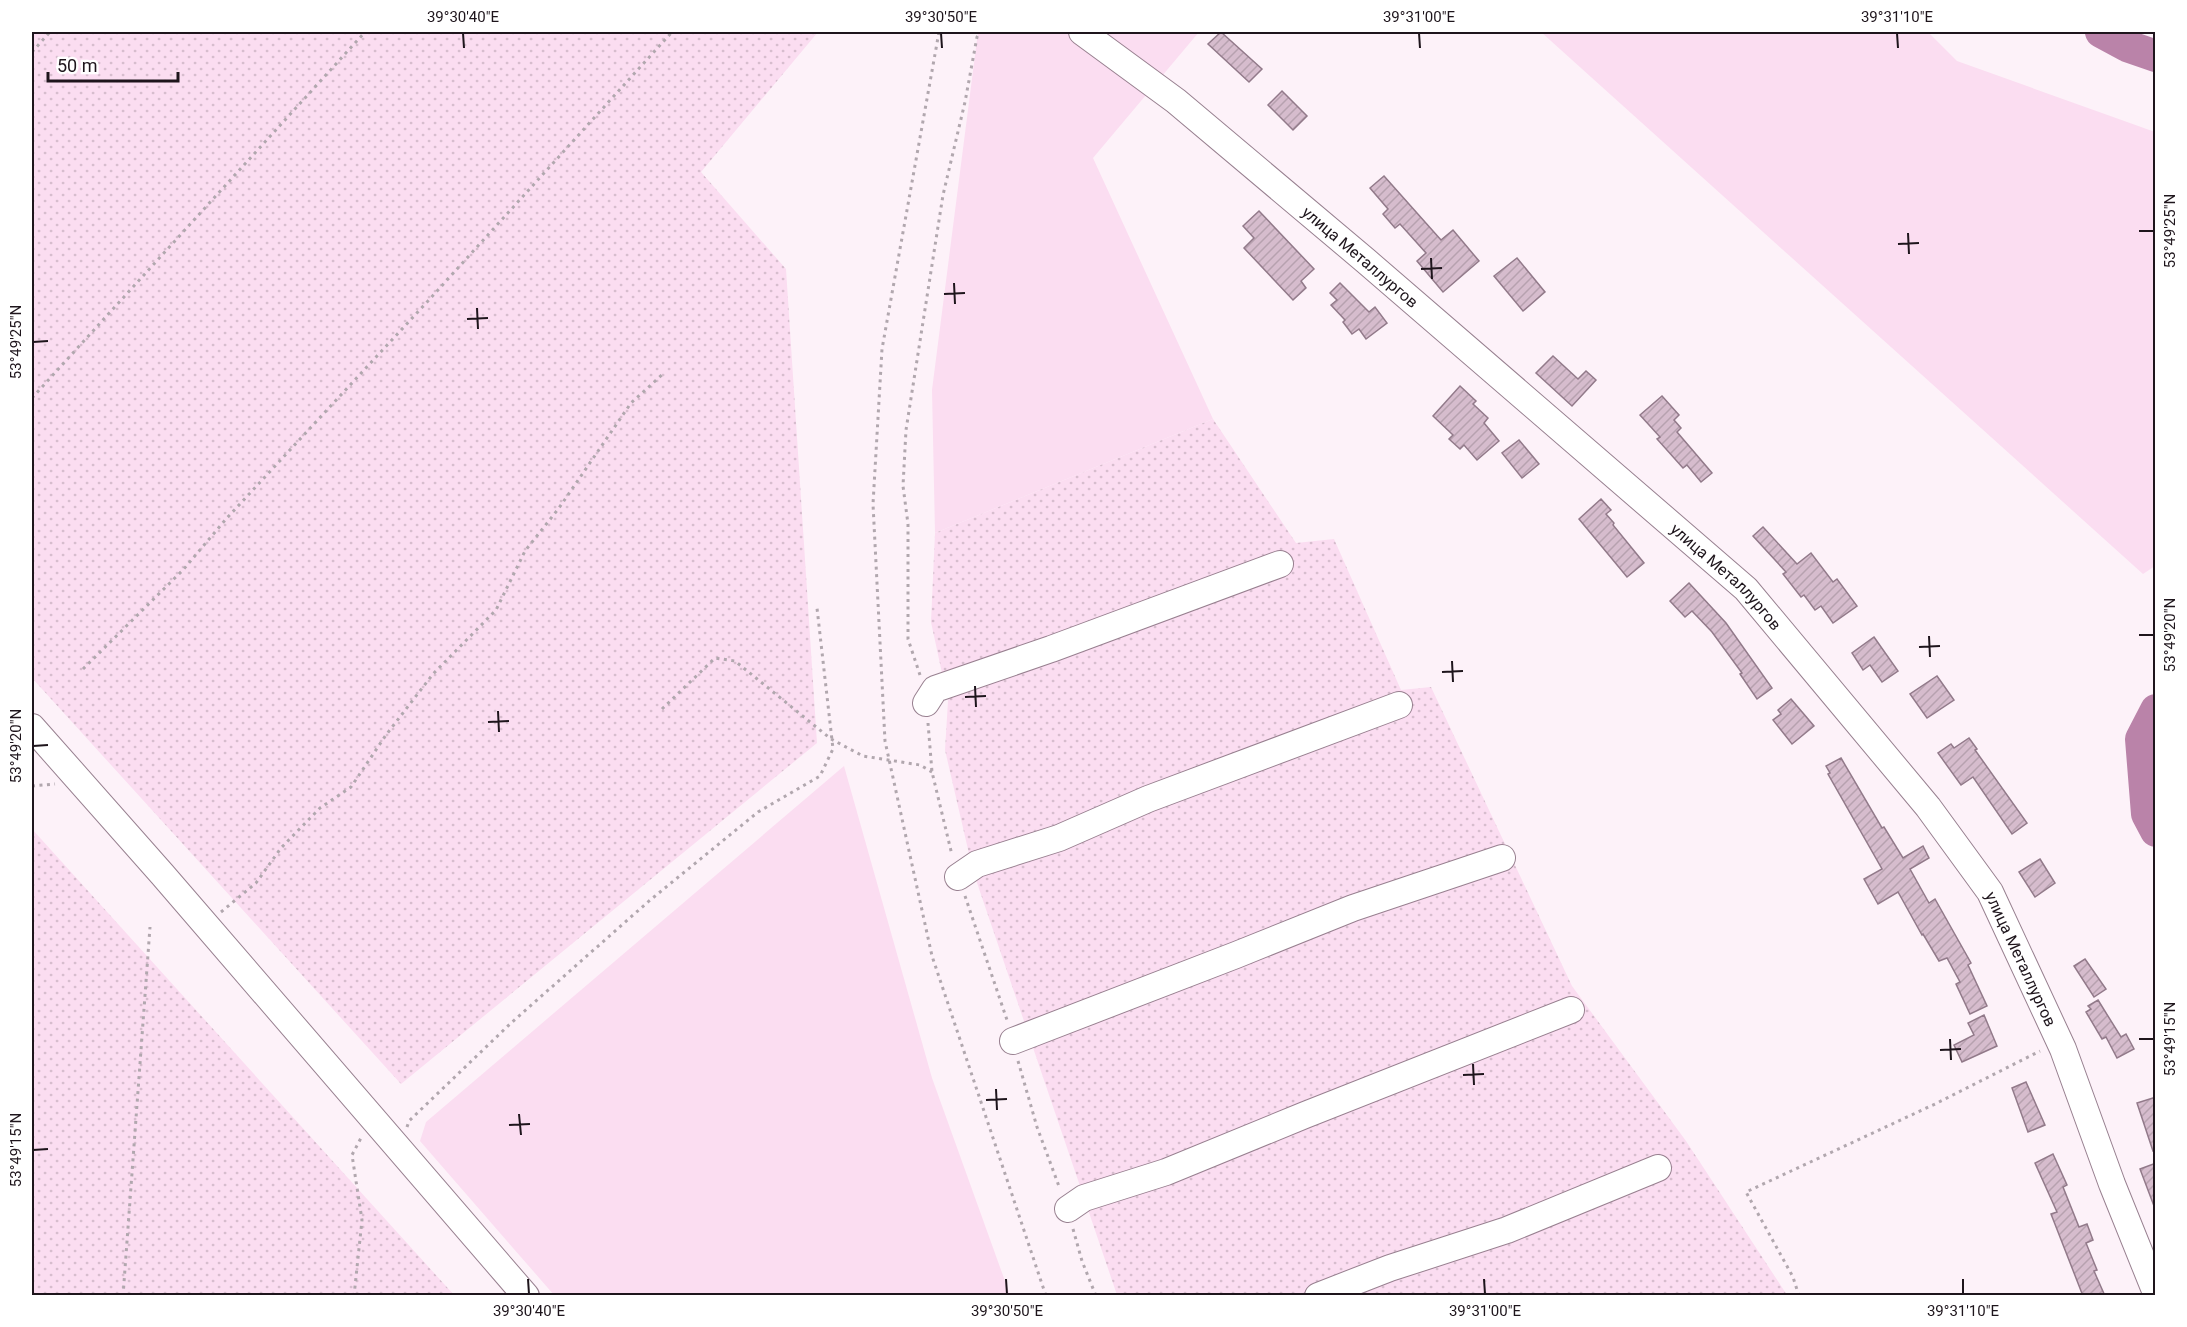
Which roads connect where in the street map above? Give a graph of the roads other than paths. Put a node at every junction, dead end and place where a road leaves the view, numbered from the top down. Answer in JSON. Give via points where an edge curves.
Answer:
{"nodes":[{"id":1,"x":1082,"y":32,"type":"edge"},
{"id":2,"x":1280,"y":564,"type":"dead end"},
{"id":3,"x":926,"y":703,"type":"dead end"},
{"id":4,"x":1399,"y":705,"type":"dead end"},
{"id":5,"x":32,"y":727,"type":"edge"},
{"id":6,"x":1502,"y":858,"type":"dead end"},
{"id":7,"x":958,"y":877,"type":"dead end"},
{"id":8,"x":1571,"y":1010,"type":"dead end"},
{"id":9,"x":1013,"y":1041,"type":"dead end"},
{"id":10,"x":1658,"y":1168,"type":"dead end"},
{"id":11,"x":1068,"y":1209,"type":"dead end"},
{"id":12,"x":2156,"y":1293,"type":"edge"},
{"id":13,"x":526,"y":1296,"type":"edge"},
{"id":14,"x":1318,"y":1296,"type":"edge"}],
"edges":[{"from":1,"to":12,"type":"street","name":"улица Металлургов","via":[[1176,101],[1746,589],[1928,807],[1990,892],[2059,1041]]},
{"from":2,"to":3,"type":"street","via":[[935,689]]},
{"from":4,"to":7,"type":"street","via":[[1148,799],[1059,838],[976,864]]},
{"from":5,"to":13,"type":"street"},
{"from":6,"to":9,"type":"street","via":[[1353,908]]},
{"from":8,"to":11,"type":"street","via":[[1166,1172],[1084,1198]]},
{"from":10,"to":14,"type":"street","via":[[1506,1230]]}]}
